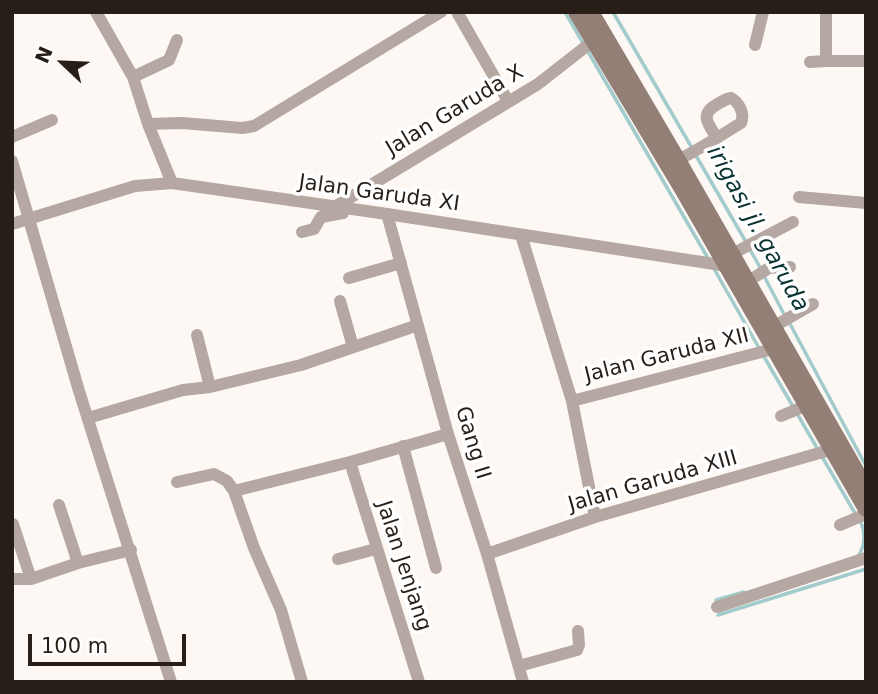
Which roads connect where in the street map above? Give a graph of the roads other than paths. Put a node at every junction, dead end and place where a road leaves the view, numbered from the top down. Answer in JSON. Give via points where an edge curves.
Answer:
{"nodes":[{"id":1,"x":96,"y":12,"type":"edge"},
{"id":2,"x":441,"y":12,"type":"edge"},
{"id":3,"x":457,"y":12,"type":"edge"},
{"id":4,"x":576,"y":12,"type":"edge"},
{"id":5,"x":591,"y":12,"type":"edge"},
{"id":6,"x":763,"y":12,"type":"edge"},
{"id":7,"x":826,"y":12,"type":"edge"},
{"id":8,"x":177,"y":40,"type":"dead end"},
{"id":9,"x":593,"y":41,"type":"junction"},
{"id":10,"x":755,"y":46,"type":"dead end"},
{"id":11,"x":826,"y":61,"type":"junction"},
{"id":12,"x":866,"y":61,"type":"edge"},
{"id":13,"x":810,"y":62,"type":"dead end"},
{"id":14,"x":133,"y":77,"type":"junction"},
{"id":15,"x":508,"y":101,"type":"junction"},
{"id":16,"x":52,"y":120,"type":"dead end"},
{"id":17,"x":148,"y":124,"type":"junction"},
{"id":18,"x":12,"y":137,"type":"edge"},
{"id":19,"x":717,"y":138,"type":"dead end"},
{"id":20,"x":688,"y":155,"type":"junction"},
{"id":21,"x":12,"y":161,"type":"edge"},
{"id":22,"x":172,"y":183,"type":"junction"},
{"id":23,"x":687,"y":187,"type":"junction"},
{"id":24,"x":799,"y":197,"type":"dead end"},
{"id":25,"x":866,"y":203,"type":"edge"},
{"id":26,"x":333,"y":208,"type":"junction"},
{"id":27,"x":358,"y":209,"type":"junction"},
{"id":28,"x":387,"y":214,"type":"junction"},
{"id":29,"x":30,"y":218,"type":"junction"},
{"id":30,"x":793,"y":222,"type":"dead end"},
{"id":31,"x":12,"y":224,"type":"edge"},
{"id":32,"x":302,"y":232,"type":"dead end"},
{"id":33,"x":521,"y":235,"type":"junction"},
{"id":34,"x":738,"y":255,"type":"junction"},
{"id":35,"x":401,"y":263,"type":"junction"},
{"id":36,"x":790,"y":267,"type":"dead end"},
{"id":37,"x":757,"y":275,"type":"junction"},
{"id":38,"x":349,"y":278,"type":"dead end"},
{"id":39,"x":340,"y":301,"type":"dead end"},
{"id":40,"x":813,"y":304,"type":"dead end"},
{"id":41,"x":783,"y":320,"type":"junction"},
{"id":42,"x":418,"y":325,"type":"junction"},
{"id":43,"x":197,"y":335,"type":"dead end"},
{"id":44,"x":353,"y":347,"type":"junction"},
{"id":45,"x":773,"y":349,"type":"junction"},
{"id":46,"x":210,"y":387,"type":"junction"},
{"id":47,"x":572,"y":401,"type":"junction"},
{"id":48,"x":805,"y":406,"type":"junction"},
{"id":49,"x":781,"y":416,"type":"dead end"},
{"id":50,"x":88,"y":418,"type":"junction"},
{"id":51,"x":448,"y":434,"type":"junction"},
{"id":52,"x":403,"y":446,"type":"junction"},
{"id":53,"x":830,"y":450,"type":"junction"},
{"id":54,"x":350,"y":462,"type":"junction"},
{"id":55,"x":177,"y":482,"type":"dead end"},
{"id":56,"x":866,"y":488,"type":"edge"},
{"id":57,"x":234,"y":491,"type":"junction"},
{"id":58,"x":59,"y":505,"type":"dead end"},
{"id":59,"x":866,"y":512,"type":"edge"},
{"id":60,"x":595,"y":517,"type":"junction"},
{"id":61,"x":13,"y":524,"type":"edge"},
{"id":62,"x":840,"y":525,"type":"dead end"},
{"id":63,"x":376,"y":549,"type":"junction"},
{"id":64,"x":131,"y":550,"type":"junction"},
{"id":65,"x":487,"y":554,"type":"junction"},
{"id":66,"x":866,"y":558,"type":"edge"},
{"id":67,"x":338,"y":559,"type":"dead end"},
{"id":68,"x":78,"y":564,"type":"junction"},
{"id":69,"x":436,"y":568,"type":"dead end"},
{"id":70,"x":12,"y":579,"type":"edge"},
{"id":71,"x":31,"y":579,"type":"junction"},
{"id":72,"x":717,"y":607,"type":"dead end"},
{"id":73,"x":578,"y":631,"type":"dead end"},
{"id":74,"x":519,"y":666,"type":"junction"},
{"id":75,"x":171,"y":682,"type":"edge"},
{"id":76,"x":302,"y":682,"type":"edge"},
{"id":77,"x":419,"y":682,"type":"edge"},
{"id":78,"x":523,"y":682,"type":"edge"}],
"edges":[{"from":1,"to":14,"type":"street"},
{"from":2,"to":17,"type":"street","via":[[254,127]]},
{"from":3,"to":15,"type":"street"},
{"from":4,"to":9,"type":"main road"},
{"from":5,"to":20,"type":"main road"},
{"from":6,"to":10,"type":"street"},
{"from":7,"to":11,"type":"street"},
{"from":8,"to":14,"type":"street","via":[[169,60]]},
{"from":9,"to":15,"type":"street","name":"Jalan Garuda X"},
{"from":9,"to":23,"type":"main road"},
{"from":11,"to":12,"type":"street"},
{"from":11,"to":13,"type":"street"},
{"from":14,"to":17,"type":"street"},
{"from":15,"to":26,"type":"street","name":"Jalan Garuda X"},
{"from":16,"to":18,"type":"street"},
{"from":17,"to":22,"type":"street"},
{"from":19,"to":20,"type":"street"},
{"from":20,"to":23,"type":"main road"},
{"from":21,"to":29,"type":"street"},
{"from":22,"to":26,"type":"street","name":"Jalan Garuda XI"},
{"from":22,"to":29,"type":"street","name":"Jalan Garuda XI","via":[[135,186]]},
{"from":23,"to":34,"type":"main road"},
{"from":24,"to":25,"type":"street"},
{"from":26,"to":27,"type":"street","name":"Jalan Garuda XI"},
{"from":27,"to":28,"type":"street","name":"Jalan Garuda XI"},
{"from":27,"to":32,"type":"street","via":[[321,217],[314,229]]},
{"from":28,"to":33,"type":"street","name":"Jalan Garuda XI"},
{"from":28,"to":35,"type":"street","name":"Gang II"},
{"from":29,"to":31,"type":"street","name":"Jalan Garuda XI"},
{"from":29,"to":50,"type":"street"},
{"from":30,"to":34,"type":"street"},
{"from":33,"to":34,"type":"street","name":"Jalan Garuda XI"},
{"from":33,"to":47,"type":"street"},
{"from":34,"to":37,"type":"main road"},
{"from":34,"to":45,"type":"main road"},
{"from":35,"to":38,"type":"street"},
{"from":35,"to":42,"type":"street","name":"Gang II"},
{"from":36,"to":37,"type":"street","via":[[773,267]]},
{"from":37,"to":41,"type":"main road"},
{"from":39,"to":44,"type":"street"},
{"from":40,"to":41,"type":"street"},
{"from":41,"to":56,"type":"main road"},
{"from":42,"to":44,"type":"street"},
{"from":42,"to":51,"type":"street","name":"Gang II"},
{"from":43,"to":46,"type":"street"},
{"from":44,"to":46,"type":"street"},
{"from":45,"to":47,"type":"street","name":"Jalan Garuda XII"},
{"from":45,"to":48,"type":"main road"},
{"from":46,"to":50,"type":"street","via":[[183,390]]},
{"from":47,"to":60,"type":"street"},
{"from":48,"to":49,"type":"street"},
{"from":48,"to":53,"type":"main road"},
{"from":50,"to":64,"type":"street"},
{"from":51,"to":52,"type":"street"},
{"from":51,"to":65,"type":"street","name":"Gang II"},
{"from":52,"to":54,"type":"street"},
{"from":52,"to":69,"type":"street"},
{"from":53,"to":59,"type":"main road"},
{"from":53,"to":60,"type":"street","name":"Jalan Garuda XIII"},
{"from":54,"to":57,"type":"street"},
{"from":54,"to":63,"type":"street","name":"Jalan Jenjang"},
{"from":55,"to":57,"type":"street","via":[[214,474]]},
{"from":57,"to":76,"type":"street","via":[[281,610]]},
{"from":58,"to":68,"type":"street"},
{"from":59,"to":62,"type":"street"},
{"from":60,"to":65,"type":"street","name":"Jalan Garuda XIII"},
{"from":61,"to":71,"type":"street"},
{"from":63,"to":67,"type":"street"},
{"from":63,"to":77,"type":"street","name":"Jalan Jenjang"},
{"from":64,"to":68,"type":"street"},
{"from":64,"to":75,"type":"street"},
{"from":65,"to":74,"type":"street","name":"Gang II"},
{"from":66,"to":72,"type":"street"},
{"from":68,"to":71,"type":"street"},
{"from":70,"to":71,"type":"street"},
{"from":73,"to":74,"type":"street","via":[[577,650]]},
{"from":74,"to":78,"type":"street","name":"Gang II"}]}
